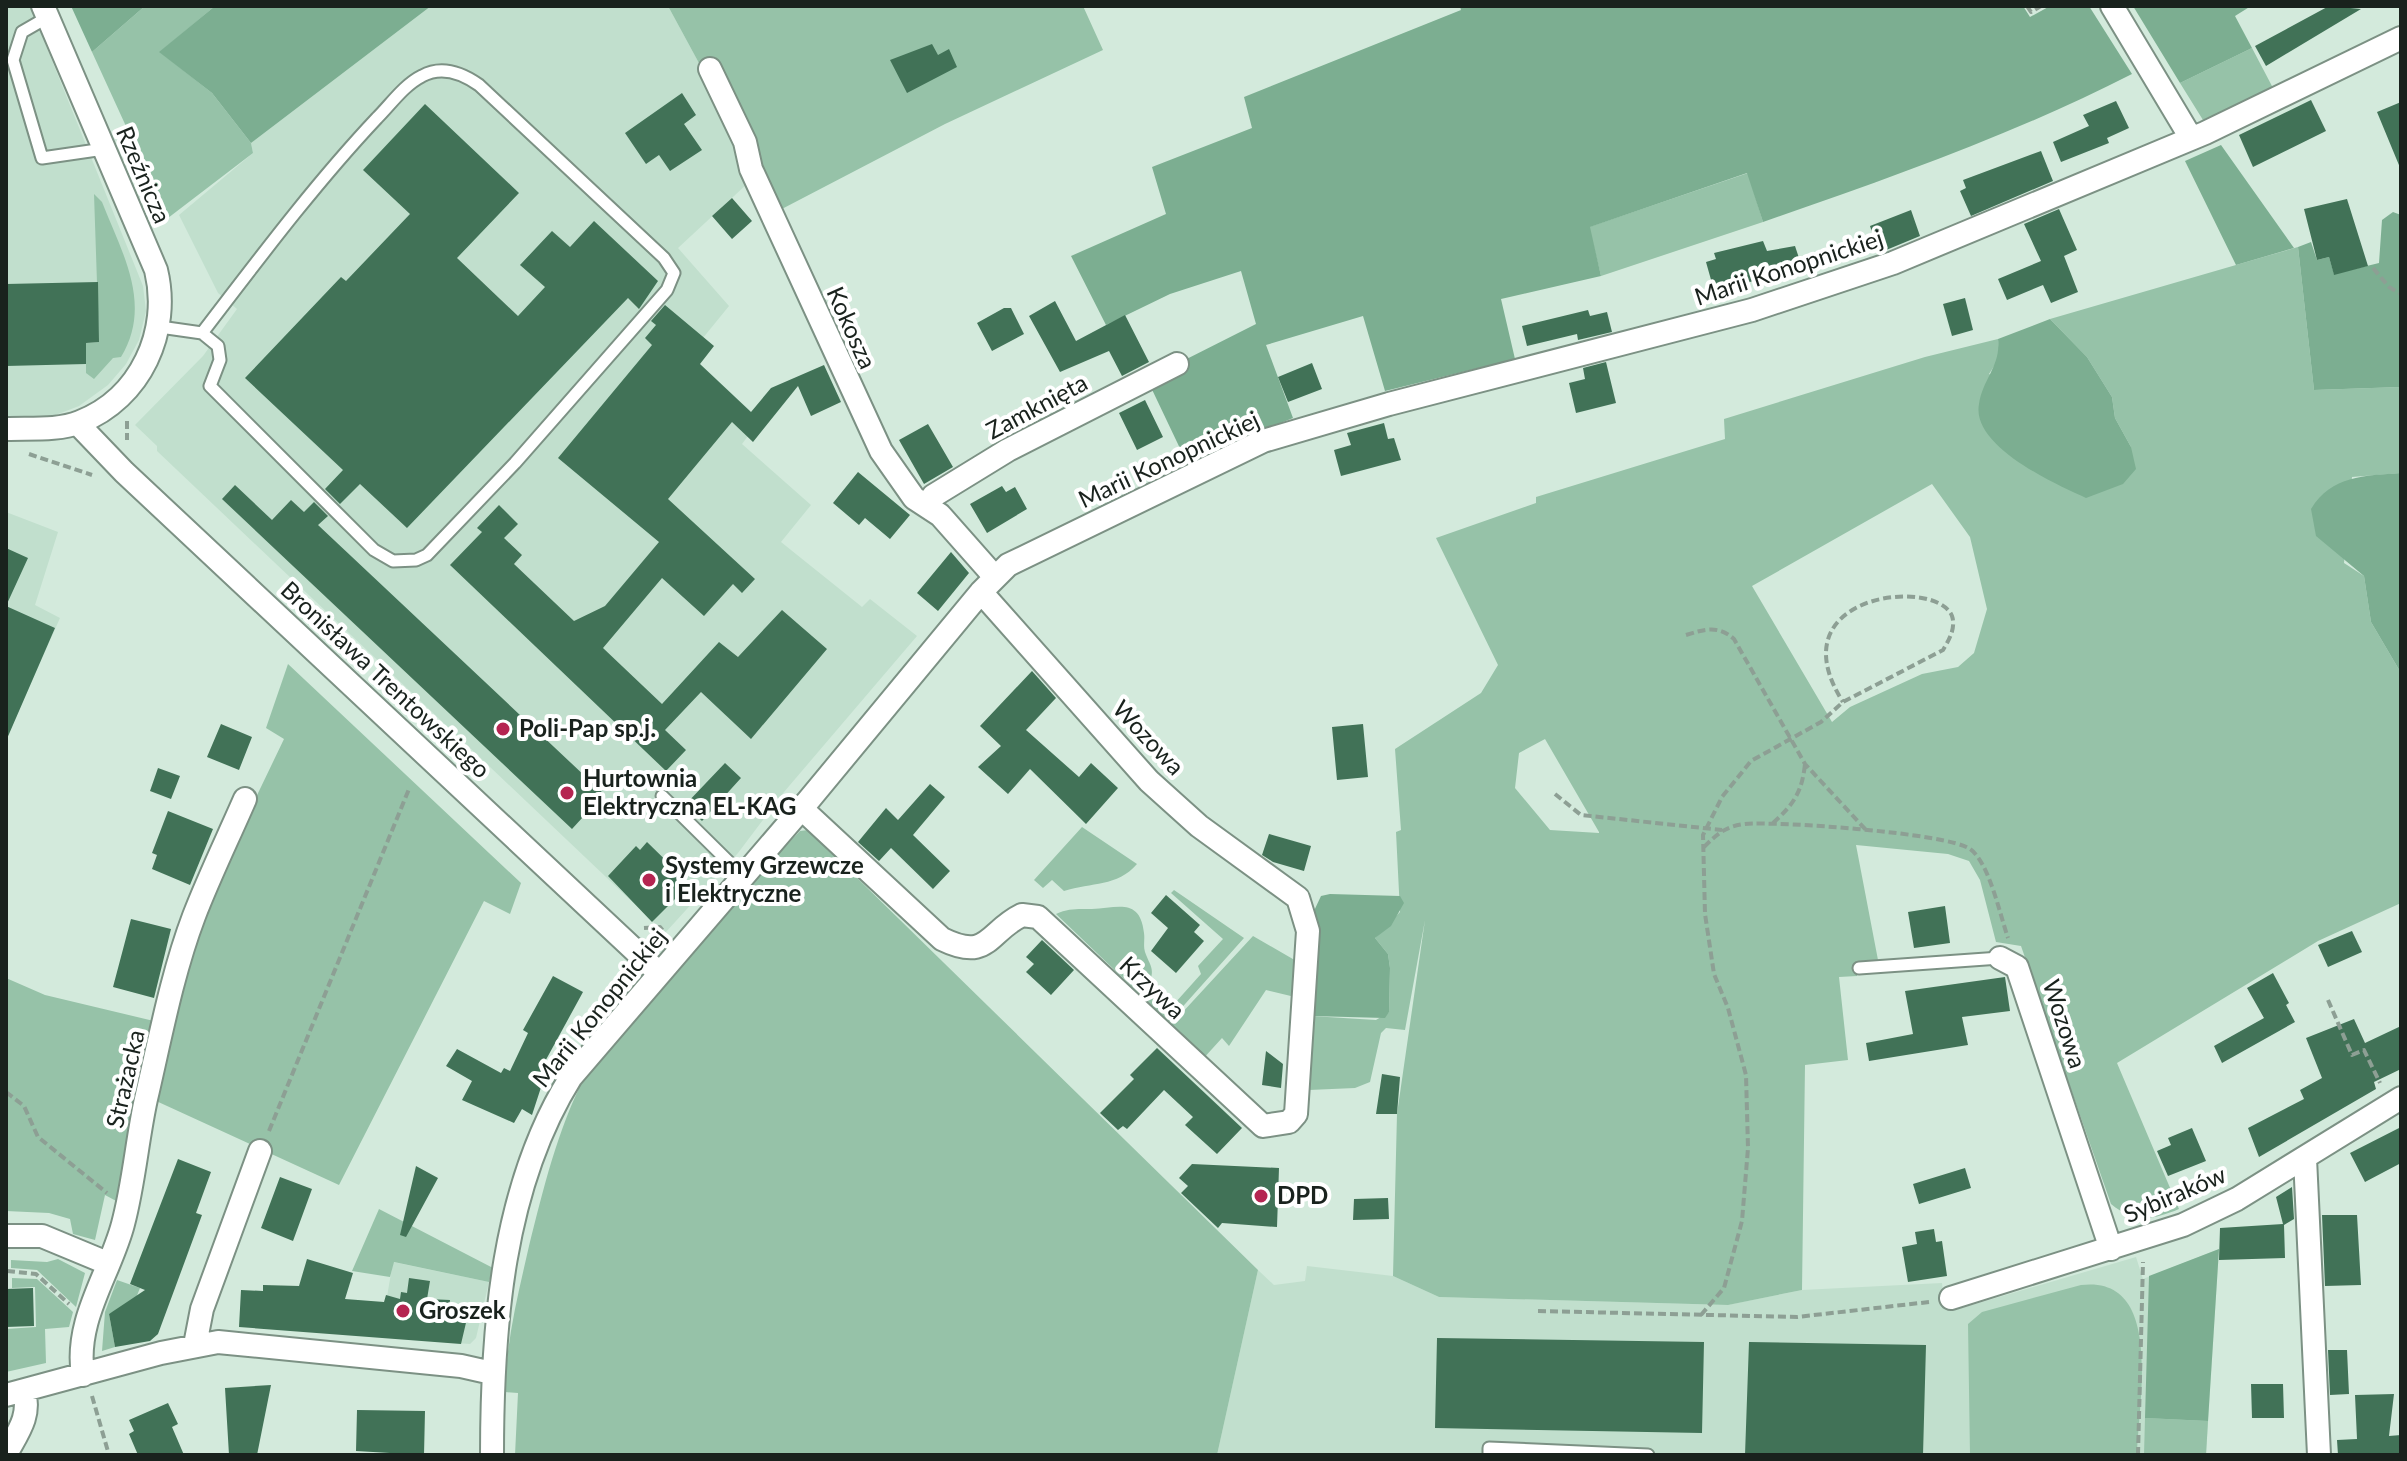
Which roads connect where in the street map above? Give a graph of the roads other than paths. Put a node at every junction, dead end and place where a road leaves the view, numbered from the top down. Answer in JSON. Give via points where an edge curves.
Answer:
{"nodes":[{"id":1,"x":2112,"y":6,"type":"edge"},
{"id":2,"x":45,"y":12,"type":"edge"},
{"id":3,"x":2401,"y":38,"type":"edge"},
{"id":4,"x":710,"y":69,"type":"dead end"},
{"id":5,"x":2191,"y":138,"type":"junction"},
{"id":6,"x":104,"y":149,"type":"junction"},
{"id":7,"x":160,"y":327,"type":"junction"},
{"id":8,"x":202,"y":333,"type":"junction"},
{"id":9,"x":1177,"y":364,"type":"dead end"},
{"id":10,"x":78,"y":424,"type":"junction"},
{"id":11,"x":6,"y":429,"type":"edge"},
{"id":12,"x":927,"y":505,"type":"junction"},
{"id":13,"x":988,"y":584,"type":"junction"},
{"id":14,"x":662,"y":796,"type":"dead end"},
{"id":15,"x":245,"y":799,"type":"dead end"},
{"id":16,"x":802,"y":809,"type":"junction"},
{"id":17,"x":743,"y":876,"type":"junction"},
{"id":18,"x":1298,"y":898,"type":"joint"},
{"id":19,"x":2009,"y":963,"type":"joint"},
{"id":20,"x":1859,"y":968,"type":"dead end"},
{"id":21,"x":659,"y":973,"type":"junction"},
{"id":22,"x":2396,"y":1101,"type":"edge"},
{"id":23,"x":260,"y":1151,"type":"road end"},
{"id":24,"x":2305,"y":1158,"type":"junction"},
{"id":25,"x":6,"y":1236,"type":"edge"},
{"id":26,"x":2111,"y":1249,"type":"junction"},
{"id":27,"x":107,"y":1263,"type":"junction"},
{"id":28,"x":1951,"y":1298,"type":"road end"},
{"id":29,"x":195,"y":1345,"type":"junction"},
{"id":30,"x":492,"y":1373,"type":"junction"},
{"id":31,"x":88,"y":1385,"type":"junction"},
{"id":32,"x":15,"y":1393,"type":"edge"},
{"id":33,"x":6,"y":1454,"type":"edge"},
{"id":34,"x":492,"y":1455,"type":"edge"},
{"id":35,"x":1489,"y":1455,"type":"edge"},
{"id":36,"x":1648,"y":1455,"type":"edge"},
{"id":37,"x":2319,"y":1455,"type":"edge"}],
"edges":[{"from":1,"to":5,"type":"street"},
{"from":2,"to":6,"type":"street","name":"Rzeźnicza"},
{"from":2,"to":6,"type":"lane","via":[[22,32],[13,60],[42,158]]},
{"from":3,"to":5,"type":"street","name":"Marii Konopnickiej"},
{"from":4,"to":12,"type":"street","name":"Kokosza","via":[[874,438],[896,477]]},
{"from":5,"to":13,"type":"street","name":"Marii Konopnickiej","via":[[1893,263],[1752,310],[1263,441],[1008,565]]},
{"from":6,"to":7,"type":"street","name":"Rzeźnicza","via":[[156,270],[162,295]]},
{"from":7,"to":8,"type":"lane"},
{"from":7,"to":10,"type":"street","name":"Rzeźnicza","via":[[143,368],[100,413]]},
{"from":8,"to":8,"type":"lane","via":[[218,346],[220,360],[210,386],[374,550],[385,559],[405,562],[427,555],[515,463],[667,290],[674,273],[479,85],[441,71],[408,86],[355,142]]},
{"from":9,"to":12,"type":"street","name":"Zamknięta","via":[[1008,450],[933,496]]},
{"from":10,"to":11,"type":"street"},
{"from":10,"to":21,"type":"street","name":"Bronisława Trentowskiego"},
{"from":12,"to":13,"type":"street","name":"Kokosza"},
{"from":13,"to":16,"type":"street","name":"Marii Konopnickiej"},
{"from":13,"to":18,"type":"street","name":"Wozowa","via":[[1149,781],[1199,826]]},
{"from":14,"to":17,"type":"lane"},
{"from":15,"to":27,"type":"street","name":"Strażacka","via":[[193,918],[146,1100],[126,1211]]},
{"from":16,"to":17,"type":"street","name":"Marii Konopnickiej"},
{"from":16,"to":18,"type":"street","name":"Krzywa","via":[[942,939],[961,948],[980,947],[1022,915],[1038,917],[1271,1128],[1296,1114],[1308,931]]},
{"from":17,"to":21,"type":"street","name":"Marii Konopnickiej"},
{"from":19,"to":20,"type":"lane"},
{"from":19,"to":26,"type":"street","name":"Wozowa"},
{"from":21,"to":30,"type":"street","name":"Marii Konopnickiej","via":[[571,1077],[536,1142],[509,1243]]},
{"from":22,"to":24,"type":"street","name":"Sybiraków"},
{"from":23,"to":29,"type":"street","via":[[202,1309]]},
{"from":24,"to":26,"type":"street","name":"Sybiraków","via":[[2237,1199]]},
{"from":24,"to":37,"type":"street"},
{"from":25,"to":27,"type":"street","via":[[42,1236]]},
{"from":26,"to":28,"type":"street","name":"Sybiraków"},
{"from":27,"to":31,"type":"street","name":"Strażacka","via":[[82,1349]]},
{"from":29,"to":30,"type":"street","via":[[238,1344]]},
{"from":29,"to":31,"type":"street"},
{"from":30,"to":34,"type":"street","name":"Marii Konopnickiej"},
{"from":31,"to":32,"type":"street"},
{"from":32,"to":33,"type":"street","via":[[28,1406]]},
{"from":35,"to":36,"type":"lane","via":[[1489,1448]]}]}
